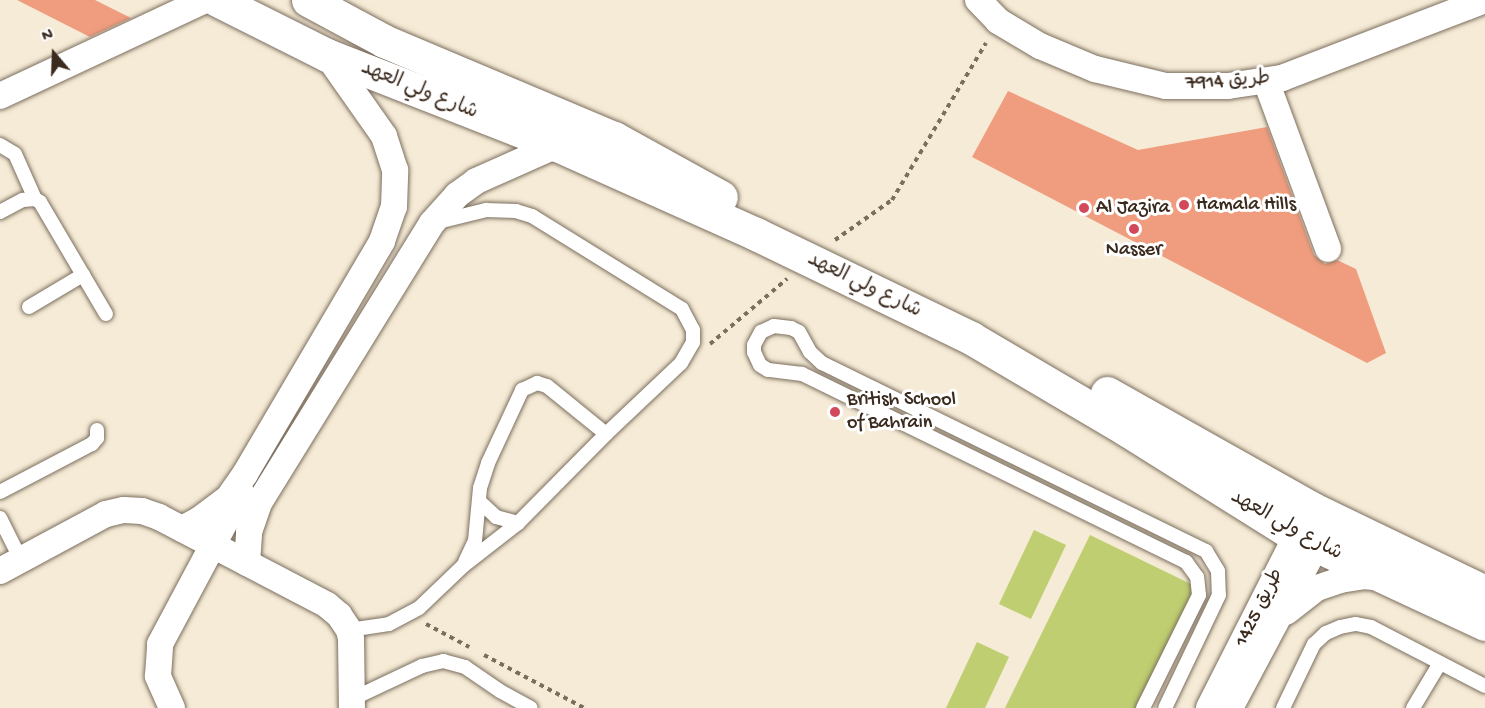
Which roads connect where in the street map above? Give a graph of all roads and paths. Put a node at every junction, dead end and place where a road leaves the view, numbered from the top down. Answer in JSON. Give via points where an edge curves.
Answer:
{"nodes":[{"id":1,"x":205,"y":0,"type":"edge"},
{"id":2,"x":217,"y":0,"type":"edge"},
{"id":3,"x":308,"y":0,"type":"edge"},
{"id":4,"x":978,"y":0,"type":"edge"},
{"id":5,"x":1485,"y":0,"type":"edge"},
{"id":6,"x":998,"y":21,"type":"junction"},
{"id":7,"x":327,"y":55,"type":"junction"},
{"id":8,"x":1266,"y":81,"type":"junction"},
{"id":9,"x":0,"y":96,"type":"edge"},
{"id":10,"x":0,"y":145,"type":"edge"},
{"id":11,"x":557,"y":145,"type":"junction"},
{"id":12,"x":35,"y":199,"type":"junction"},
{"id":13,"x":0,"y":212,"type":"edge"},
{"id":14,"x":432,"y":223,"type":"junction"},
{"id":15,"x":760,"y":226,"type":"junction"},
{"id":16,"x":382,"y":241,"type":"junction"},
{"id":17,"x":1328,"y":249,"type":"dead end"},
{"id":18,"x":816,"y":254,"type":"junction"},
{"id":19,"x":410,"y":257,"type":"junction"},
{"id":20,"x":83,"y":275,"type":"junction"},
{"id":21,"x":29,"y":307,"type":"dead end"},
{"id":22,"x":106,"y":314,"type":"dead end"},
{"id":23,"x":705,"y":349,"type":"dead end"},
{"id":24,"x":810,"y":352,"type":"junction"},
{"id":25,"x":794,"y":372,"type":"junction"},
{"id":26,"x":97,"y":430,"type":"dead end"},
{"id":27,"x":606,"y":434,"type":"junction"},
{"id":28,"x":245,"y":474,"type":"junction"},
{"id":29,"x":0,"y":492,"type":"edge"},
{"id":30,"x":479,"y":501,"type":"junction"},
{"id":31,"x":0,"y":518,"type":"edge"},
{"id":32,"x":518,"y":523,"type":"junction"},
{"id":33,"x":1313,"y":527,"type":"junction"},
{"id":34,"x":183,"y":529,"type":"junction"},
{"id":35,"x":214,"y":544,"type":"junction"},
{"id":36,"x":247,"y":563,"type":"junction"},
{"id":37,"x":10,"y":565,"type":"edge"},
{"id":38,"x":463,"y":566,"type":"junction"},
{"id":39,"x":1386,"y":579,"type":"junction"},
{"id":40,"x":1485,"y":592,"type":"edge"},
{"id":41,"x":433,"y":615,"type":"dead end"},
{"id":42,"x":1279,"y":618,"type":"junction"},
{"id":43,"x":1485,"y":624,"type":"edge"},
{"id":44,"x":349,"y":630,"type":"junction"},
{"id":45,"x":1440,"y":663,"type":"junction"},
{"id":46,"x":1485,"y":686,"type":"edge"},
{"id":47,"x":351,"y":704,"type":"edge"},
{"id":48,"x":172,"y":708,"type":"edge"},
{"id":49,"x":531,"y":708,"type":"edge"},
{"id":50,"x":584,"y":708,"type":"edge"},
{"id":51,"x":1143,"y":708,"type":"edge"},
{"id":52,"x":1165,"y":708,"type":"edge"},
{"id":53,"x":1209,"y":708,"type":"edge"},
{"id":54,"x":1230,"y":708,"type":"edge"},
{"id":55,"x":1283,"y":708,"type":"edge"},
{"id":56,"x":1413,"y":708,"type":"edge"}],
"edges":[{"from":1,"to":9,"type":"street"},
{"from":2,"to":7,"type":"main road","name":"شارع ولي العهد"},
{"from":3,"to":15,"type":"main road","name":"شارع ولي العهد","via":[[384,41],[614,138]]},
{"from":4,"to":6,"type":"street","name":"طريق 7914"},
{"from":5,"to":8,"type":"street","name":"طريق 7914"},
{"from":6,"to":8,"type":"street","name":"طريق 7914","via":[[1040,46],[1095,69],[1166,86],[1228,86]]},
{"from":6,"to":18,"type":"path","via":[[892,200]]},
{"from":7,"to":11,"type":"main road","name":"شارع ولي العهد"},
{"from":7,"to":16,"type":"street","via":[[384,136],[395,170],[394,207]]},
{"from":8,"to":17,"type":"street"},
{"from":10,"to":12,"type":"lane","via":[[15,154]]},
{"from":11,"to":14,"type":"street","via":[[476,181]]},
{"from":11,"to":15,"type":"main road","name":"شارع ولي العهد"},
{"from":12,"to":13,"type":"lane","via":[[23,200]]},
{"from":12,"to":20,"type":"lane","via":[[44,207]]},
{"from":14,"to":19,"type":"street"},
{"from":14,"to":27,"type":"lane","via":[[486,210],[532,216],[682,309],[693,330],[688,354]]},
{"from":15,"to":18,"type":"main road","name":"شارع ولي العهد"},
{"from":16,"to":19,"type":"street"},
{"from":16,"to":28,"type":"street"},
{"from":18,"to":23,"type":"path"},
{"from":18,"to":33,"type":"main road","name":"شارع ولي العهد","via":[[972,338],[1127,430]]},
{"from":19,"to":36,"type":"street","via":[[259,503],[249,532]]},
{"from":20,"to":21,"type":"lane"},
{"from":20,"to":22,"type":"lane"},
{"from":24,"to":25,"type":"lane"},
{"from":24,"to":25,"type":"lane","via":[[804,339],[791,328],[774,326],[761,332],[754,345],[760,365],[777,372]]},
{"from":24,"to":52,"type":"lane","via":[[822,363],[1206,551],[1218,571],[1219,595]]},
{"from":25,"to":51,"type":"lane","via":[[1186,562],[1197,577],[1199,595]]},
{"from":26,"to":29,"type":"lane","via":[[92,444]]},
{"from":27,"to":30,"type":"lane","via":[[547,386],[537,383],[526,387],[488,463]]},
{"from":27,"to":32,"type":"lane"},
{"from":28,"to":34,"type":"street","via":[[229,497]]},
{"from":28,"to":35,"type":"street","via":[[237,502]]},
{"from":30,"to":32,"type":"lane","via":[[496,517]]},
{"from":30,"to":38,"type":"lane","via":[[475,541]]},
{"from":31,"to":37,"type":"lane"},
{"from":32,"to":38,"type":"lane"},
{"from":33,"to":39,"type":"main road","name":"شارع ولي العهد"},
{"from":33,"to":40,"type":"main road","name":"شارع ولي العهد"},
{"from":33,"to":42,"type":"street","name":"طريق 1425"},
{"from":33,"to":53,"type":"street","name":"طريق 1425"},
{"from":34,"to":35,"type":"street"},
{"from":34,"to":37,"type":"street","via":[[142,511],[124,510],[90,521]]},
{"from":35,"to":36,"type":"street"},
{"from":35,"to":48,"type":"street","via":[[160,644],[158,676]]},
{"from":36,"to":44,"type":"street","via":[[327,605]]},
{"from":38,"to":44,"type":"lane","via":[[405,617],[374,628]]},
{"from":39,"to":42,"type":"street","via":[[1364,576],[1317,588]]},
{"from":39,"to":43,"type":"main road","name":"شارع ولي العهد"},
{"from":41,"to":50,"type":"path","via":[[425,623]]},
{"from":42,"to":54,"type":"street","name":"طريق 1425"},
{"from":44,"to":47,"type":"street"},
{"from":45,"to":46,"type":"lane"},
{"from":45,"to":55,"type":"lane","via":[[1371,627],[1340,627],[1314,644]]},
{"from":45,"to":56,"type":"lane"},
{"from":47,"to":49,"type":"lane","via":[[422,666],[443,661],[465,667]]}]}
